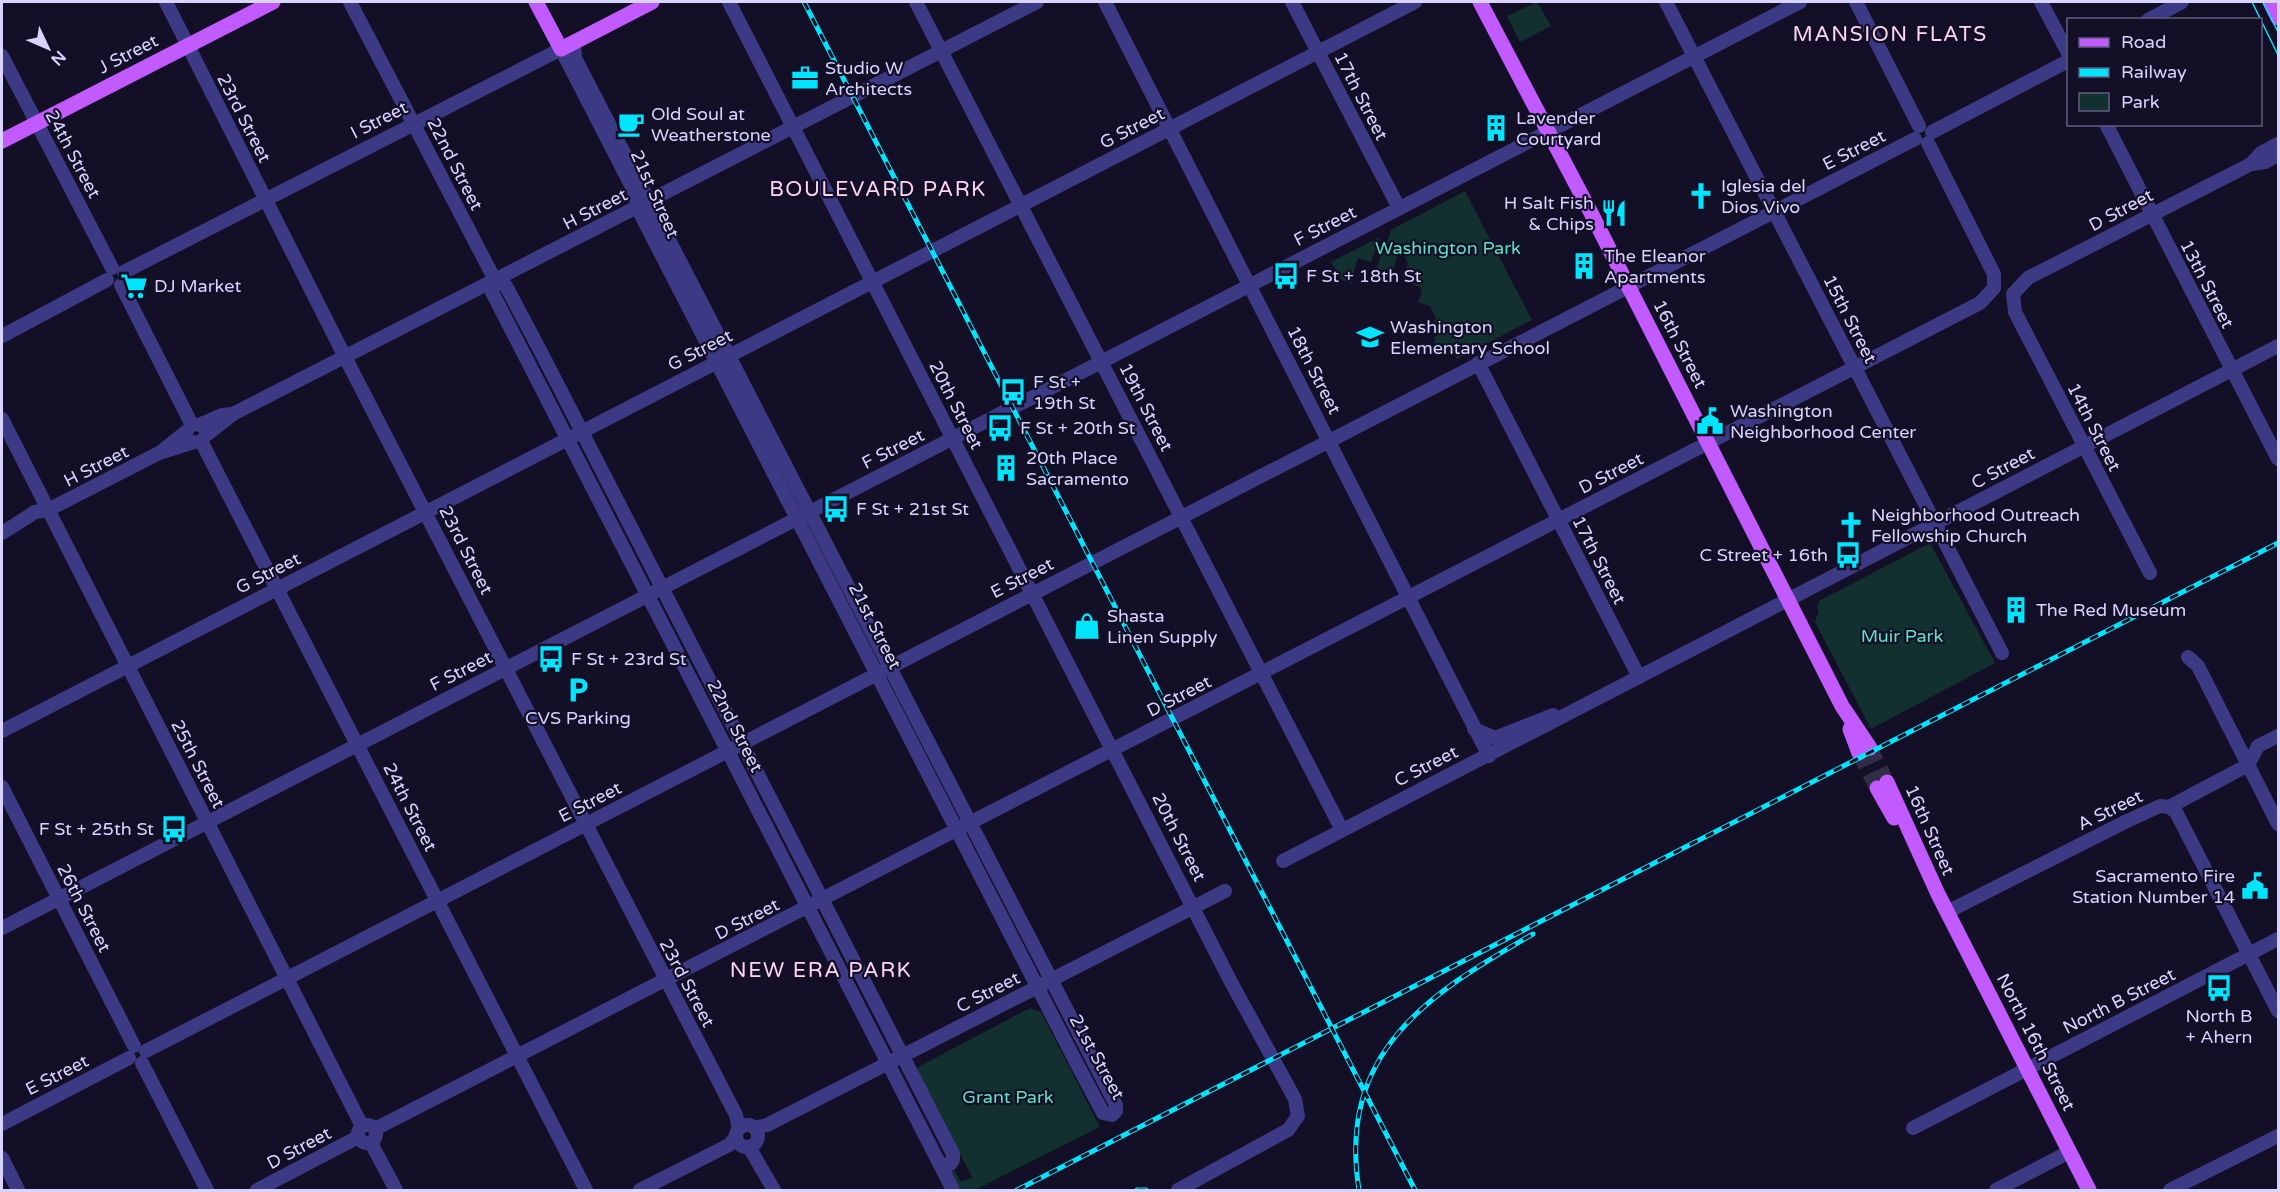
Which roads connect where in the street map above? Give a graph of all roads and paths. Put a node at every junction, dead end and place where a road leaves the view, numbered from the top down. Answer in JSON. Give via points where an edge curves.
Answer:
{"nodes":[{"id":1,"x":166,"y":2,"type":"edge"},
{"id":2,"x":273,"y":2,"type":"edge"},
{"id":3,"x":350,"y":2,"type":"edge"},
{"id":4,"x":536,"y":2,"type":"edge"},
{"id":5,"x":652,"y":2,"type":"edge"},
{"id":6,"x":729,"y":2,"type":"edge"},
{"id":7,"x":916,"y":2,"type":"edge"},
{"id":8,"x":1037,"y":2,"type":"edge"},
{"id":9,"x":1105,"y":2,"type":"edge"},
{"id":10,"x":1292,"y":2,"type":"edge"},
{"id":11,"x":1415,"y":2,"type":"edge"},
{"id":12,"x":1480,"y":2,"type":"edge"},
{"id":13,"x":1665,"y":2,"type":"edge"},
{"id":14,"x":1800,"y":2,"type":"edge"},
{"id":15,"x":1856,"y":2,"type":"edge"},
{"id":16,"x":2042,"y":2,"type":"edge"},
{"id":17,"x":2182,"y":2,"type":"edge"},
{"id":18,"x":2270,"y":2,"type":"edge"},
{"id":19,"x":2152,"y":18,"type":"edge"},
{"id":20,"x":2278,"y":18,"type":"edge"},
{"id":21,"x":188,"y":45,"type":"junction"},
{"id":22,"x":568,"y":45,"type":"junction"},
{"id":23,"x":941,"y":50,"type":"junction"},
{"id":24,"x":2067,"y":51,"type":"edge"},
{"id":25,"x":1319,"y":53,"type":"junction"},
{"id":26,"x":2,"y":56,"type":"edge"},
{"id":27,"x":1694,"y":56,"type":"junction"},
{"id":28,"x":2067,"y":62,"type":"edge"},
{"id":29,"x":37,"y":123,"type":"junction"},
{"id":30,"x":414,"y":124,"type":"junction"},
{"id":31,"x":794,"y":126,"type":"junction"},
{"id":32,"x":2107,"y":126,"type":"edge"},
{"id":33,"x":1171,"y":129,"type":"junction"},
{"id":34,"x":1547,"y":130,"type":"junction"},
{"id":35,"x":1923,"y":135,"type":"junction"},
{"id":36,"x":2,"y":141,"type":"edge"},
{"id":37,"x":2278,"y":144,"type":"edge"},
{"id":38,"x":2278,"y":155,"type":"edge"},
{"id":39,"x":2251,"y":164,"type":"junction"},
{"id":40,"x":266,"y":200,"type":"junction"},
{"id":41,"x":1022,"y":205,"type":"junction"},
{"id":42,"x":638,"y":207,"type":"junction"},
{"id":43,"x":1399,"y":208,"type":"junction"},
{"id":44,"x":1774,"y":212,"type":"junction"},
{"id":45,"x":2151,"y":214,"type":"junction"},
{"id":46,"x":116,"y":276,"type":"junction"},
{"id":47,"x":495,"y":280,"type":"junction"},
{"id":48,"x":873,"y":282,"type":"junction"},
{"id":49,"x":1250,"y":285,"type":"junction"},
{"id":50,"x":1628,"y":286,"type":"junction"},
{"id":51,"x":2013,"y":294,"type":"joint"},
{"id":52,"x":2,"y":336,"type":"edge"},
{"id":53,"x":2278,"y":346,"type":"edge"},
{"id":54,"x":731,"y":355,"type":"junction"},
{"id":55,"x":345,"y":357,"type":"junction"},
{"id":56,"x":1102,"y":361,"type":"junction"},
{"id":57,"x":717,"y":362,"type":"junction"},
{"id":58,"x":1478,"y":363,"type":"junction"},
{"id":59,"x":1855,"y":368,"type":"junction"},
{"id":60,"x":2231,"y":370,"type":"junction"},
{"id":61,"x":2,"y":418,"type":"edge"},
{"id":62,"x":582,"y":432,"type":"junction"},
{"id":63,"x":196,"y":433,"type":"junction"},
{"id":64,"x":953,"y":438,"type":"junction"},
{"id":65,"x":567,"y":439,"type":"junction"},
{"id":66,"x":1330,"y":440,"type":"junction"},
{"id":67,"x":1707,"y":444,"type":"junction"},
{"id":68,"x":2084,"y":447,"type":"junction"},
{"id":69,"x":2278,"y":459,"type":"edge"},
{"id":70,"x":48,"y":510,"type":"junction"},
{"id":71,"x":426,"y":513,"type":"junction"},
{"id":72,"x":804,"y":514,"type":"junction"},
{"id":73,"x":1181,"y":516,"type":"junction"},
{"id":74,"x":1559,"y":520,"type":"junction"},
{"id":75,"x":1936,"y":524,"type":"junction"},
{"id":76,"x":6,"y":530,"type":"edge"},
{"id":77,"x":2150,"y":573,"type":"dead end"},
{"id":78,"x":662,"y":588,"type":"junction"},
{"id":79,"x":277,"y":589,"type":"junction"},
{"id":80,"x":1032,"y":593,"type":"junction"},
{"id":81,"x":648,"y":595,"type":"junction"},
{"id":82,"x":1410,"y":597,"type":"junction"},
{"id":83,"x":1788,"y":601,"type":"junction"},
{"id":84,"x":2002,"y":652,"type":"dead end"},
{"id":85,"x":2188,"y":657,"type":"dead end"},
{"id":86,"x":127,"y":666,"type":"junction"},
{"id":87,"x":891,"y":667,"type":"junction"},
{"id":88,"x":506,"y":668,"type":"junction"},
{"id":89,"x":878,"y":674,"type":"junction"},
{"id":90,"x":1262,"y":674,"type":"junction"},
{"id":91,"x":1639,"y":677,"type":"junction"},
{"id":92,"x":1585,"y":706,"type":"junction"},
{"id":93,"x":1474,"y":729,"type":"junction"},
{"id":94,"x":2,"y":731,"type":"edge"},
{"id":95,"x":2278,"y":736,"type":"edge"},
{"id":96,"x":358,"y":744,"type":"junction"},
{"id":97,"x":742,"y":744,"type":"junction"},
{"id":98,"x":1114,"y":750,"type":"junction"},
{"id":99,"x":727,"y":751,"type":"junction"},
{"id":100,"x":1865,"y":751,"type":"tunnel mouth"},
{"id":101,"x":1489,"y":756,"type":"junction"},
{"id":102,"x":2248,"y":765,"type":"junction"},
{"id":103,"x":1882,"y":785,"type":"tunnel mouth"},
{"id":104,"x":2,"y":788,"type":"edge"},
{"id":105,"x":2169,"y":807,"type":"junction"},
{"id":106,"x":207,"y":821,"type":"junction"},
{"id":107,"x":585,"y":824,"type":"junction"},
{"id":108,"x":971,"y":824,"type":"junction"},
{"id":109,"x":2278,"y":824,"type":"edge"},
{"id":110,"x":1342,"y":830,"type":"junction"},
{"id":111,"x":957,"y":831,"type":"junction"},
{"id":112,"x":1283,"y":861,"type":"dead end"},
{"id":113,"x":1225,"y":891,"type":"dead end"},
{"id":114,"x":58,"y":898,"type":"junction"},
{"id":115,"x":822,"y":900,"type":"junction"},
{"id":116,"x":437,"y":902,"type":"junction"},
{"id":117,"x":1194,"y":907,"type":"junction"},
{"id":118,"x":808,"y":908,"type":"junction"},
{"id":119,"x":1947,"y":912,"type":"junction"},
{"id":120,"x":2,"y":928,"type":"edge"},
{"id":121,"x":2278,"y":939,"type":"edge"},
{"id":122,"x":2249,"y":954,"type":"junction"},
{"id":123,"x":287,"y":978,"type":"junction"},
{"id":124,"x":1052,"y":979,"type":"junction"},
{"id":125,"x":666,"y":981,"type":"junction"},
{"id":126,"x":1037,"y":987,"type":"junction"},
{"id":127,"x":2278,"y":1011,"type":"edge"},
{"id":128,"x":138,"y":1055,"type":"junction"},
{"id":129,"x":903,"y":1056,"type":"junction"},
{"id":130,"x":516,"y":1057,"type":"junction"},
{"id":131,"x":1091,"y":1057,"type":"junction"},
{"id":132,"x":889,"y":1064,"type":"junction"},
{"id":133,"x":1077,"y":1064,"type":"junction"},
{"id":134,"x":2028,"y":1068,"type":"junction"},
{"id":135,"x":2,"y":1124,"type":"edge"},
{"id":136,"x":1912,"y":1128,"type":"dead end"},
{"id":137,"x":367,"y":1134,"type":"junction"},
{"id":138,"x":747,"y":1136,"type":"junction"},
{"id":139,"x":2278,"y":1136,"type":"edge"},
{"id":140,"x":2069,"y":1152,"type":"junction"},
{"id":141,"x":2,"y":1158,"type":"edge"},
{"id":142,"x":938,"y":1161,"type":"junction"},
{"id":143,"x":952,"y":1188,"type":"dead end"},
{"id":144,"x":18,"y":1191,"type":"edge"},
{"id":145,"x":207,"y":1191,"type":"edge"},
{"id":146,"x":257,"y":1191,"type":"edge"},
{"id":147,"x":396,"y":1191,"type":"edge"},
{"id":148,"x":586,"y":1191,"type":"edge"},
{"id":149,"x":640,"y":1191,"type":"edge"},
{"id":150,"x":774,"y":1191,"type":"edge"},
{"id":151,"x":1178,"y":1191,"type":"edge"},
{"id":152,"x":1996,"y":1191,"type":"edge"},
{"id":153,"x":2089,"y":1191,"type":"edge"},
{"id":154,"x":2170,"y":1191,"type":"edge"}],
"edges":[{"from":1,"to":21,"type":"street","name":"23rd Street"},
{"from":2,"to":21,"type":"main road","name":"J Street"},
{"from":3,"to":30,"type":"street","name":"22nd Street"},
{"from":4,"to":22,"type":"main road","name":"21st Street"},
{"from":5,"to":22,"type":"main road","name":"I Street"},
{"from":6,"to":31,"type":"street","name":"20th Street"},
{"from":7,"to":23,"type":"street","name":"19th Street"},
{"from":8,"to":23,"type":"street","name":"H Street"},
{"from":9,"to":33,"type":"street","name":"18th Street"},
{"from":10,"to":25,"type":"street","name":"17th Street"},
{"from":11,"to":25,"type":"street","name":"G Street"},
{"from":12,"to":34,"type":"main road","name":"16th Street"},
{"from":13,"to":27,"type":"street","name":"15th Street"},
{"from":14,"to":27,"type":"street","name":"F Street"},
{"from":15,"to":35,"type":"street"},
{"from":16,"to":24,"type":"street"},
{"from":17,"to":19,"type":"street"},
{"from":18,"to":20,"type":"main road"},
{"from":21,"to":29,"type":"main road","name":"J Street"},
{"from":21,"to":40,"type":"street","name":"23rd Street"},
{"from":22,"to":30,"type":"street","name":"I Street"},
{"from":22,"to":42,"type":"street","name":"21st Street"},
{"from":23,"to":31,"type":"street","name":"H Street"},
{"from":23,"to":41,"type":"street","name":"19th Street"},
{"from":25,"to":33,"type":"street","name":"G Street"},
{"from":25,"to":43,"type":"street","name":"17th Street"},
{"from":26,"to":29,"type":"street","name":"24th Street"},
{"from":27,"to":34,"type":"street","name":"F Street"},
{"from":27,"to":44,"type":"street","name":"15th Street"},
{"from":28,"to":35,"type":"street","name":"E Street"},
{"from":29,"to":36,"type":"main road","name":"J Street"},
{"from":29,"to":46,"type":"street","name":"24th Street"},
{"from":30,"to":40,"type":"street","name":"I Street"},
{"from":30,"to":47,"type":"street","name":"22nd Street"},
{"from":31,"to":42,"type":"street","name":"H Street"},
{"from":31,"to":48,"type":"street","name":"20th Street"},
{"from":32,"to":45,"type":"street","name":"13th Street"},
{"from":33,"to":41,"type":"street","name":"G Street"},
{"from":33,"to":49,"type":"street","name":"18th Street"},
{"from":34,"to":43,"type":"street","name":"F Street"},
{"from":34,"to":50,"type":"main road","name":"16th Street"},
{"from":35,"to":44,"type":"street","name":"E Street"},
{"from":35,"to":59,"type":"street","name":"D Street","via":[[1992,267],[1994,288],[1980,303]]},
{"from":37,"to":39,"type":"street","name":"D Street"},
{"from":38,"to":39,"type":"street","name":"D Street"},
{"from":39,"to":45,"type":"street","name":"D Street"},
{"from":40,"to":46,"type":"street","name":"I Street"},
{"from":40,"to":55,"type":"street","name":"23rd Street"},
{"from":41,"to":48,"type":"street","name":"G Street"},
{"from":41,"to":56,"type":"street","name":"19th Street"},
{"from":42,"to":47,"type":"street","name":"H Street"},
{"from":42,"to":54,"type":"street","name":"21st Street"},
{"from":42,"to":57,"type":"street","name":"21st Street"},
{"from":43,"to":49,"type":"street","name":"F Street"},
{"from":44,"to":50,"type":"street","name":"E Street"},
{"from":44,"to":59,"type":"street","name":"15th Street"},
{"from":45,"to":51,"type":"street","name":"D Street","via":[[2028,279]]},
{"from":45,"to":60,"type":"street","name":"13th Street"},
{"from":46,"to":52,"type":"street","name":"I Street"},
{"from":46,"to":63,"type":"street","name":"24th Street"},
{"from":47,"to":55,"type":"street","name":"H Street"},
{"from":47,"to":62,"type":"street","name":"22nd Street","via":[[506,286]]},
{"from":47,"to":65,"type":"street","name":"22nd Street","via":[[492,292]]},
{"from":48,"to":54,"type":"street","name":"G Street"},
{"from":48,"to":64,"type":"street","name":"20th Street"},
{"from":49,"to":56,"type":"street","name":"F Street"},
{"from":49,"to":66,"type":"street","name":"18th Street"},
{"from":50,"to":58,"type":"street","name":"E Street"},
{"from":50,"to":67,"type":"main road","name":"16th Street"},
{"from":51,"to":68,"type":"street","name":"14th Street","via":[[2015,312]]},
{"from":53,"to":60,"type":"street","name":"C Street"},
{"from":54,"to":57,"type":"street","name":"G Street"},
{"from":54,"to":72,"type":"street","name":"21st Street"},
{"from":55,"to":63,"type":"street","name":"H Street"},
{"from":55,"to":71,"type":"street","name":"23rd Street"},
{"from":56,"to":64,"type":"street","name":"F Street"},
{"from":56,"to":73,"type":"street","name":"19th Street"},
{"from":57,"to":62,"type":"street","name":"G Street"},
{"from":57,"to":72,"type":"street","name":"21st Street"},
{"from":58,"to":66,"type":"street","name":"E Street"},
{"from":58,"to":74,"type":"street","name":"17th Street"},
{"from":59,"to":67,"type":"street","name":"D Street"},
{"from":59,"to":75,"type":"street","name":"15th Street"},
{"from":60,"to":68,"type":"street","name":"C Street"},
{"from":60,"to":69,"type":"street","name":"13th Street"},
{"from":61,"to":70,"type":"street","name":"25th Street"},
{"from":62,"to":65,"type":"street","name":"G Street"},
{"from":62,"to":78,"type":"street","name":"22nd Street"},
{"from":63,"to":70,"type":"street","name":"H Street"},
{"from":63,"to":79,"type":"street","name":"24th Street"},
{"from":64,"to":72,"type":"street","name":"F Street"},
{"from":64,"to":80,"type":"street","name":"20th Street"},
{"from":65,"to":71,"type":"street","name":"G Street"},
{"from":65,"to":81,"type":"street","name":"22nd Street"},
{"from":66,"to":73,"type":"street","name":"E Street"},
{"from":66,"to":82,"type":"street","name":"18th Street"},
{"from":67,"to":74,"type":"street","name":"D Street"},
{"from":67,"to":83,"type":"main road","name":"16th Street"},
{"from":68,"to":75,"type":"street","name":"C Street"},
{"from":68,"to":77,"type":"street","name":"14th Street"},
{"from":70,"to":76,"type":"street","name":"H Street","via":[[35,512]]},
{"from":70,"to":86,"type":"street","name":"25th Street"},
{"from":71,"to":79,"type":"street","name":"G Street"},
{"from":71,"to":88,"type":"street","name":"23rd Street"},
{"from":72,"to":78,"type":"street","name":"F Street"},
{"from":72,"to":87,"type":"street","name":"21st Street"},
{"from":72,"to":89,"type":"street","name":"21st Street"},
{"from":73,"to":80,"type":"street","name":"E Street"},
{"from":73,"to":90,"type":"street","name":"19th Street"},
{"from":74,"to":82,"type":"street","name":"D Street"},
{"from":74,"to":91,"type":"street","name":"17th Street"},
{"from":75,"to":83,"type":"street","name":"C Street"},
{"from":75,"to":84,"type":"street","name":"15th Street"},
{"from":78,"to":81,"type":"street","name":"F Street"},
{"from":78,"to":97,"type":"street","name":"22nd Street"},
{"from":79,"to":86,"type":"street","name":"G Street"},
{"from":79,"to":96,"type":"street","name":"24th Street"},
{"from":80,"to":87,"type":"street","name":"E Street"},
{"from":80,"to":98,"type":"street","name":"20th Street"},
{"from":81,"to":88,"type":"street","name":"F Street"},
{"from":81,"to":99,"type":"street","name":"22nd Street"},
{"from":82,"to":90,"type":"street","name":"D Street"},
{"from":82,"to":93,"type":"street","name":"18th Street"},
{"from":83,"to":91,"type":"street","name":"C Street"},
{"from":83,"to":100,"type":"main road","name":"16th Street"},
{"from":85,"to":102,"type":"street","via":[[2198,666]]},
{"from":86,"to":94,"type":"street","name":"G Street"},
{"from":86,"to":106,"type":"street","name":"25th Street"},
{"from":87,"to":89,"type":"street","name":"E Street"},
{"from":87,"to":108,"type":"street","name":"21st Street"},
{"from":88,"to":96,"type":"street","name":"F Street"},
{"from":88,"to":107,"type":"street","name":"23rd Street"},
{"from":89,"to":97,"type":"street","name":"E Street"},
{"from":89,"to":111,"type":"street","name":"21st Street"},
{"from":90,"to":98,"type":"street","name":"D Street"},
{"from":90,"to":110,"type":"street","name":"19th Street"},
{"from":91,"to":92,"type":"street","name":"C Street"},
{"from":92,"to":93,"type":"street","name":"C Street","via":[[1525,724],[1495,738]]},
{"from":92,"to":101,"type":"street","name":"C Street"},
{"from":93,"to":101,"type":"street","name":"18th Street"},
{"from":95,"to":102,"type":"street","name":"A Street","via":[[2258,746]]},
{"from":96,"to":106,"type":"street","name":"F Street"},
{"from":96,"to":116,"type":"street","name":"24th Street"},
{"from":97,"to":99,"type":"street","name":"E Street"},
{"from":97,"to":115,"type":"street","name":"22nd Street"},
{"from":98,"to":108,"type":"street","name":"D Street"},
{"from":98,"to":117,"type":"street","name":"20th Street"},
{"from":99,"to":107,"type":"street","name":"E Street"},
{"from":99,"to":118,"type":"street","name":"22nd Street"},
{"from":101,"to":110,"type":"street","name":"C Street"},
{"from":102,"to":105,"type":"street","name":"A Street"},
{"from":102,"to":109,"type":"street"},
{"from":103,"to":119,"type":"main road","name":"16th Street"},
{"from":104,"to":114,"type":"street","name":"26th Street"},
{"from":105,"to":119,"type":"street","name":"A Street","via":[[2160,806],[2127,821]]},
{"from":105,"to":122,"type":"street","via":[[2176,812]]},
{"from":106,"to":114,"type":"street","name":"F Street"},
{"from":106,"to":123,"type":"street","name":"25th Street"},
{"from":107,"to":116,"type":"street","name":"E Street"},
{"from":107,"to":125,"type":"street","name":"23rd Street"},
{"from":108,"to":111,"type":"street","name":"D Street"},
{"from":108,"to":124,"type":"street","name":"21st Street"},
{"from":110,"to":112,"type":"street","name":"C Street"},
{"from":111,"to":115,"type":"street","name":"D Street"},
{"from":111,"to":126,"type":"street","name":"21st Street"},
{"from":113,"to":117,"type":"street","name":"C Street"},
{"from":114,"to":120,"type":"street","name":"F Street"},
{"from":114,"to":128,"type":"street","name":"26th Street"},
{"from":115,"to":118,"type":"street","name":"D Street"},
{"from":115,"to":129,"type":"street","name":"22nd Street"},
{"from":116,"to":123,"type":"street","name":"E Street"},
{"from":116,"to":130,"type":"street","name":"24th Street"},
{"from":117,"to":124,"type":"street","name":"C Street"},
{"from":117,"to":151,"type":"street","name":"20th Street","via":[[1298,1111],[1296,1121],[1281,1136]]},
{"from":118,"to":125,"type":"street","name":"D Street"},
{"from":118,"to":132,"type":"street","name":"22nd Street"},
{"from":119,"to":134,"type":"main road","name":"North 16th Street"},
{"from":121,"to":122,"type":"street","name":"North B Street"},
{"from":122,"to":127,"type":"street"},
{"from":122,"to":134,"type":"street","name":"North B Street"},
{"from":123,"to":128,"type":"street","name":"E Street"},
{"from":123,"to":137,"type":"street","name":"25th Street"},
{"from":124,"to":126,"type":"street","name":"C Street"},
{"from":124,"to":131,"type":"street","name":"21st Street"},
{"from":125,"to":130,"type":"street","name":"D Street"},
{"from":125,"to":138,"type":"street","name":"23rd Street"},
{"from":126,"to":129,"type":"street","name":"C Street"},
{"from":126,"to":133,"type":"street","name":"21st Street"},
{"from":128,"to":135,"type":"street","name":"E Street"},
{"from":128,"to":145,"type":"street","name":"26th Street"},
{"from":129,"to":132,"type":"street","name":"C Street"},
{"from":129,"to":142,"type":"street","name":"22nd Street","via":[[953,1154],[950,1164],[941,1165]]},
{"from":130,"to":137,"type":"street","name":"D Street"},
{"from":130,"to":148,"type":"street","name":"24th Street"},
{"from":131,"to":133,"type":"street"},
{"from":131,"to":133,"type":"street","name":"21st Street","via":[[1116,1106],[1112,1115],[1103,1113]]},
{"from":132,"to":138,"type":"street","name":"C Street"},
{"from":132,"to":142,"type":"street","name":"22nd Street"},
{"from":134,"to":136,"type":"street","name":"North B Street"},
{"from":134,"to":140,"type":"main road","name":"North 16th Street"},
{"from":137,"to":146,"type":"street","name":"D Street"},
{"from":137,"to":147,"type":"street","name":"25th Street"},
{"from":138,"to":149,"type":"street","name":"C Street"},
{"from":138,"to":150,"type":"street","name":"23rd Street"},
{"from":139,"to":154,"type":"street"},
{"from":140,"to":152,"type":"street"},
{"from":140,"to":153,"type":"main road","name":"North 16th Street"},
{"from":141,"to":144,"type":"street"},
{"from":142,"to":143,"type":"street","name":"22nd Street"}]}
